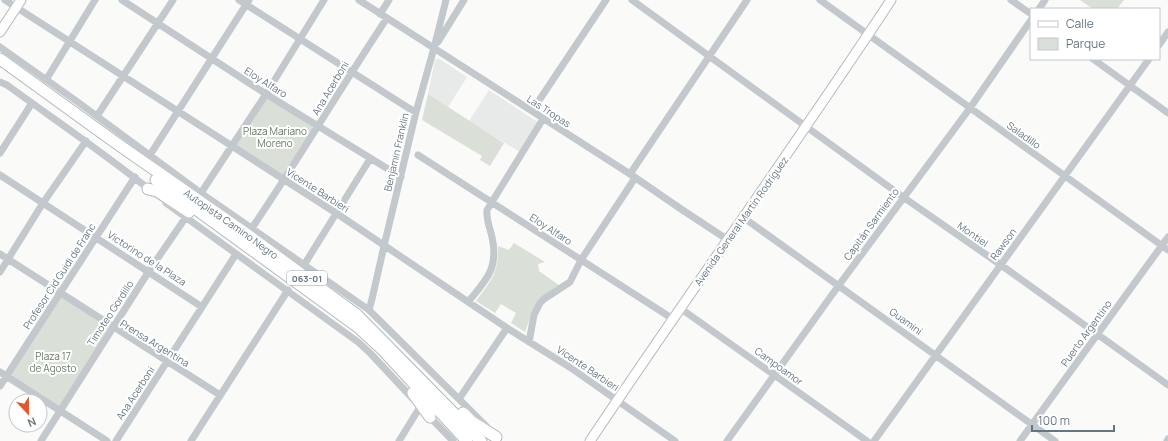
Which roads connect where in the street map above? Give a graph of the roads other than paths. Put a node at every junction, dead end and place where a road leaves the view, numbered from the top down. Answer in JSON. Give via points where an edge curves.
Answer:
{"nodes":[{"id":1,"x":5,"y":0,"type":"edge"},
{"id":2,"x":95,"y":0,"type":"edge"},
{"id":3,"x":122,"y":0,"type":"edge"},
{"id":4,"x":173,"y":0,"type":"edge"},
{"id":5,"x":239,"y":0,"type":"edge"},
{"id":6,"x":324,"y":0,"type":"edge"},
{"id":7,"x":359,"y":0,"type":"edge"},
{"id":8,"x":389,"y":0,"type":"edge"},
{"id":9,"x":446,"y":0,"type":"edge"},
{"id":10,"x":464,"y":0,"type":"edge"},
{"id":11,"x":606,"y":0,"type":"edge"},
{"id":12,"x":632,"y":0,"type":"edge"},
{"id":13,"x":747,"y":0,"type":"edge"},
{"id":14,"x":820,"y":0,"type":"edge"},
{"id":15,"x":891,"y":0,"type":"edge"},
{"id":16,"x":1011,"y":0,"type":"edge"},
{"id":17,"x":247,"y":2,"type":"edge"},
{"id":18,"x":19,"y":4,"type":"edge"},
{"id":19,"x":1030,"y":13,"type":"edge"},
{"id":20,"x":380,"y":14,"type":"junction"},
{"id":21,"x":386,"y":18,"type":"junction"},
{"id":22,"x":1030,"y":21,"type":"edge"},
{"id":23,"x":157,"y":22,"type":"junction"},
{"id":24,"x":0,"y":32,"type":"edge"},
{"id":25,"x":1168,"y":32,"type":"edge"},
{"id":26,"x":868,"y":35,"type":"junction"},
{"id":27,"x":300,"y":40,"type":"junction"},
{"id":28,"x":70,"y":42,"type":"junction"},
{"id":29,"x":1160,"y":44,"type":"edge"},
{"id":30,"x":0,"y":47,"type":"edge"},
{"id":31,"x":434,"y":48,"type":"junction"},
{"id":32,"x":710,"y":56,"type":"junction"},
{"id":33,"x":0,"y":59,"type":"edge"},
{"id":34,"x":211,"y":59,"type":"junction"},
{"id":35,"x":1094,"y":60,"type":"edge"},
{"id":36,"x":1148,"y":60,"type":"edge"},
{"id":37,"x":351,"y":71,"type":"junction"},
{"id":38,"x":5,"y":73,"type":"edge"},
{"id":39,"x":123,"y":76,"type":"junction"},
{"id":40,"x":46,"y":80,"type":"junction"},
{"id":41,"x":1130,"y":85,"type":"junction"},
{"id":42,"x":266,"y":94,"type":"junction"},
{"id":43,"x":32,"y":103,"type":"junction"},
{"id":44,"x":970,"y":108,"type":"junction"},
{"id":45,"x":178,"y":111,"type":"junction"},
{"id":46,"x":532,"y":111,"type":"junction"},
{"id":47,"x":416,"y":112,"type":"junction"},
{"id":48,"x":1168,"y":113,"type":"edge"},
{"id":49,"x":97,"y":116,"type":"junction"},
{"id":50,"x":543,"y":119,"type":"junction"},
{"id":51,"x":318,"y":126,"type":"junction"},
{"id":52,"x":806,"y":126,"type":"junction"},
{"id":53,"x":86,"y":140,"type":"junction"},
{"id":54,"x":231,"y":146,"type":"junction"},
{"id":55,"x":0,"y":153,"type":"edge"},
{"id":56,"x":150,"y":155,"type":"junction"},
{"id":57,"x":418,"y":155,"type":"dead end"},
{"id":58,"x":370,"y":159,"type":"junction"},
{"id":59,"x":0,"y":175,"type":"edge"},
{"id":60,"x":633,"y":176,"type":"junction"},
{"id":61,"x":135,"y":177,"type":"junction"},
{"id":62,"x":401,"y":177,"type":"junction"},
{"id":63,"x":1065,"y":177,"type":"junction"},
{"id":64,"x":284,"y":181,"type":"junction"},
{"id":65,"x":148,"y":189,"type":"junction"},
{"id":66,"x":201,"y":193,"type":"junction"},
{"id":67,"x":903,"y":197,"type":"junction"},
{"id":68,"x":491,"y":202,"type":"junction"},
{"id":69,"x":43,"y":203,"type":"junction"},
{"id":70,"x":336,"y":213,"type":"junction"},
{"id":71,"x":186,"y":217,"type":"junction"},
{"id":72,"x":744,"y":218,"type":"junction"},
{"id":73,"x":252,"y":228,"type":"junction"},
{"id":74,"x":96,"y":237,"type":"junction"},
{"id":75,"x":1168,"y":237,"type":"edge"},
{"id":76,"x":728,"y":240,"type":"junction"},
{"id":77,"x":245,"y":243,"type":"junction"},
{"id":78,"x":384,"y":246,"type":"junction"},
{"id":79,"x":1162,"y":246,"type":"junction"},
{"id":80,"x":1168,"y":250,"type":"edge"},
{"id":81,"x":0,"y":254,"type":"edge"},
{"id":82,"x":236,"y":254,"type":"junction"},
{"id":83,"x":8,"y":259,"type":"junction"},
{"id":84,"x":581,"y":260,"type":"junction"},
{"id":85,"x":1001,"y":265,"type":"junction"},
{"id":86,"x":300,"y":267,"type":"junction"},
{"id":87,"x":149,"y":271,"type":"junction"},
{"id":88,"x":0,"y":272,"type":"edge"},
{"id":89,"x":839,"y":285,"type":"junction"},
{"id":90,"x":288,"y":290,"type":"junction"},
{"id":91,"x":60,"y":293,"type":"junction"},
{"id":92,"x":468,"y":302,"type":"junction"},
{"id":93,"x":202,"y":307,"type":"junction"},
{"id":94,"x":680,"y":308,"type":"junction"},
{"id":95,"x":369,"y":310,"type":"junction"},
{"id":96,"x":673,"y":319,"type":"junction"},
{"id":97,"x":358,"y":326,"type":"junction"},
{"id":98,"x":112,"y":327,"type":"junction"},
{"id":99,"x":507,"y":328,"type":"junction"},
{"id":100,"x":1097,"y":334,"type":"junction"},
{"id":101,"x":529,"y":342,"type":"junction"},
{"id":102,"x":390,"y":347,"type":"junction"},
{"id":103,"x":936,"y":355,"type":"junction"},
{"id":104,"x":167,"y":362,"type":"junction"},
{"id":105,"x":3,"y":374,"type":"edge"},
{"id":106,"x":775,"y":375,"type":"junction"},
{"id":107,"x":0,"y":386,"type":"edge"},
{"id":108,"x":1168,"y":386,"type":"edge"},
{"id":109,"x":220,"y":395,"type":"junction"},
{"id":110,"x":459,"y":399,"type":"junction"},
{"id":111,"x":617,"y":400,"type":"junction"},
{"id":112,"x":420,"y":407,"type":"junction"},
{"id":113,"x":61,"y":411,"type":"junction"},
{"id":114,"x":430,"y":417,"type":"junction"},
{"id":115,"x":1032,"y":424,"type":"junction"},
{"id":116,"x":499,"y":439,"type":"edge"},
{"id":117,"x":41,"y":441,"type":"edge"},
{"id":118,"x":107,"y":441,"type":"edge"},
{"id":119,"x":116,"y":441,"type":"edge"},
{"id":120,"x":191,"y":441,"type":"edge"},
{"id":121,"x":399,"y":441,"type":"edge"},
{"id":122,"x":453,"y":441,"type":"edge"},
{"id":123,"x":467,"y":441,"type":"edge"},
{"id":124,"x":481,"y":441,"type":"edge"},
{"id":125,"x":590,"y":441,"type":"edge"},
{"id":126,"x":675,"y":441,"type":"edge"},
{"id":127,"x":727,"y":441,"type":"edge"},
{"id":128,"x":867,"y":441,"type":"edge"},
{"id":129,"x":874,"y":441,"type":"edge"},
{"id":130,"x":1020,"y":441,"type":"edge"},
{"id":131,"x":1055,"y":441,"type":"edge"}],
"edges":[{"from":1,"to":18,"type":"street","name":"Vicente Barbieri"},
{"from":2,"to":28,"type":"street"},
{"from":3,"to":23,"type":"street","name":"Eloy Alfaro"},
{"from":4,"to":23,"type":"street"},
{"from":5,"to":17,"type":"street"},
{"from":6,"to":27,"type":"street"},
{"from":7,"to":20,"type":"street","name":"Las Tropas"},
{"from":8,"to":20,"type":"street"},
{"from":9,"to":31,"type":"street","name":"Benjamin Franklin"},
{"from":10,"to":31,"type":"street"},
{"from":11,"to":46,"type":"street"},
{"from":12,"to":32,"type":"street","name":"Montiel"},
{"from":13,"to":32,"type":"street"},
{"from":14,"to":26,"type":"street","name":"Saladillo"},
{"from":15,"to":26,"type":"main road","name":"Avenida General Martín Rodríguez"},
{"from":16,"to":19,"type":"street"},
{"from":17,"to":27,"type":"street"},
{"from":17,"to":34,"type":"street"},
{"from":18,"to":24,"type":"main road"},
{"from":18,"to":28,"type":"street","name":"Vicente Barbieri"},
{"from":20,"to":21,"type":"street","name":"Las Tropas"},
{"from":21,"to":31,"type":"street","name":"Las Tropas"},
{"from":21,"to":37,"type":"street","name":"Ana Acerboni"},
{"from":22,"to":44,"type":"street","name":"Capitán Sarmiento"},
{"from":23,"to":34,"type":"street","name":"Eloy Alfaro"},
{"from":23,"to":39,"type":"street"},
{"from":25,"to":29,"type":"street"},
{"from":26,"to":44,"type":"street","name":"Saladillo"},
{"from":26,"to":52,"type":"main road","name":"Avenida General Martín Rodríguez"},
{"from":27,"to":37,"type":"street"},
{"from":27,"to":42,"type":"street"},
{"from":28,"to":39,"type":"street","name":"Vicente Barbieri"},
{"from":28,"to":40,"type":"street"},
{"from":30,"to":40,"type":"street"},
{"from":31,"to":46,"type":"street","name":"Las Tropas"},
{"from":31,"to":47,"type":"street","name":"Benjamin Franklin"},
{"from":32,"to":52,"type":"street","name":"Montiel"},
{"from":32,"to":60,"type":"street"},
{"from":33,"to":38,"type":"highway","name":"Autopista Camino Negro","number":"063-01"},
{"from":34,"to":42,"type":"street","name":"Eloy Alfaro"},
{"from":34,"to":45,"type":"street"},
{"from":35,"to":41,"type":"street"},
{"from":36,"to":41,"type":"street","name":"Rawson"},
{"from":37,"to":47,"type":"street"},
{"from":37,"to":51,"type":"street","name":"Ana Acerboni"},
{"from":38,"to":43,"type":"street","via":[[7,85]]},
{"from":38,"to":77,"type":"highway","name":"Autopista Camino Negro","number":"063-01"},
{"from":38,"to":86,"type":"highway","name":"Autopista Camino Negro","number":"063-01"},
{"from":39,"to":45,"type":"street","name":"Vicente Barbieri"},
{"from":39,"to":49,"type":"street"},
{"from":40,"to":49,"type":"street"},
{"from":41,"to":48,"type":"street"},
{"from":41,"to":63,"type":"street","name":"Rawson"},
{"from":42,"to":51,"type":"street","name":"Eloy Alfaro"},
{"from":42,"to":54,"type":"street"},
{"from":43,"to":53,"type":"street"},
{"from":43,"to":55,"type":"street"},
{"from":44,"to":63,"type":"street","name":"Saladillo"},
{"from":44,"to":67,"type":"street","name":"Capitán Sarmiento"},
{"from":45,"to":54,"type":"street","name":"Vicente Barbieri"},
{"from":45,"to":56,"type":"street"},
{"from":46,"to":50,"type":"street","name":"Las Tropas"},
{"from":47,"to":62,"type":"street","name":"Benjamin Franklin"},
{"from":49,"to":56,"type":"street"},
{"from":50,"to":60,"type":"street","name":"Las Tropas"},
{"from":50,"to":68,"type":"street"},
{"from":51,"to":58,"type":"street","name":"Eloy Alfaro"},
{"from":51,"to":64,"type":"street","name":"Ana Acerboni"},
{"from":52,"to":67,"type":"street","name":"Montiel"},
{"from":52,"to":72,"type":"main road","name":"Avenida General Martín Rodríguez"},
{"from":53,"to":61,"type":"street"},
{"from":53,"to":69,"type":"street"},
{"from":54,"to":64,"type":"street","name":"Vicente Barbieri"},
{"from":54,"to":66,"type":"street"},
{"from":56,"to":66,"type":"street"},
{"from":57,"to":68,"type":"street","name":"Eloy Alfaro"},
{"from":58,"to":62,"type":"street","name":"Eloy Alfaro"},
{"from":58,"to":70,"type":"street"},
{"from":59,"to":69,"type":"street","name":"Victorino de la Plaza"},
{"from":60,"to":76,"type":"street","name":"Las Tropas"},
{"from":60,"to":84,"type":"street"},
{"from":61,"to":65,"type":"street"},
{"from":61,"to":74,"type":"street","name":"Profesor Cid Guidi de Franc"},
{"from":62,"to":78,"type":"street","name":"Benjamin Franklin"},
{"from":63,"to":79,"type":"street","name":"Saladillo"},
{"from":63,"to":85,"type":"street","name":"Rawson"},
{"from":64,"to":70,"type":"street","name":"Vicente Barbieri"},
{"from":64,"to":73,"type":"street","name":"Ana Acerboni"},
{"from":65,"to":71,"type":"street"},
{"from":65,"to":77,"type":"highway","via":[[157,191],[218,231]]},
{"from":66,"to":73,"type":"street"},
{"from":67,"to":85,"type":"street","name":"Montiel"},
{"from":67,"to":89,"type":"street","name":"Capitán Sarmiento"},
{"from":68,"to":84,"type":"street","name":"Eloy Alfaro"},
{"from":68,"to":92,"type":"street","via":[[486,217],[493,250],[493,264],[484,284]]},
{"from":69,"to":74,"type":"street","name":"Victorino de la Plaza"},
{"from":69,"to":83,"type":"street"},
{"from":70,"to":78,"type":"street","name":"Vicente Barbieri"},
{"from":70,"to":86,"type":"street"},
{"from":71,"to":82,"type":"street"},
{"from":71,"to":87,"type":"street","name":"Timoteo Gordillo"},
{"from":72,"to":76,"type":"main road","name":"Avenida General Martín Rodríguez"},
{"from":72,"to":89,"type":"street","name":"Guaminí"},
{"from":73,"to":86,"type":"highway","via":[[254,233]]},
{"from":74,"to":87,"type":"street","name":"Victorino de la Plaza"},
{"from":74,"to":91,"type":"street","name":"Profesor Cid Guidi de Franc"},
{"from":75,"to":79,"type":"street","name":"Puerto Argentino"},
{"from":76,"to":94,"type":"main road","name":"Avenida General Martín Rodríguez"},
{"from":77,"to":97,"type":"highway","name":"Autopista Camino Negro","number":"063-01"},
{"from":78,"to":92,"type":"street","name":"Vicente Barbieri"},
{"from":78,"to":95,"type":"street","name":"Benjamin Franklin"},
{"from":79,"to":80,"type":"street","name":"Saladillo"},
{"from":79,"to":100,"type":"street","name":"Puerto Argentino"},
{"from":81,"to":83,"type":"street","name":"Prensa Argentina"},
{"from":82,"to":90,"type":"street"},
{"from":82,"to":93,"type":"street","name":"Ana Acerboni"},
{"from":83,"to":88,"type":"street"},
{"from":83,"to":91,"type":"street","name":"Prensa Argentina"},
{"from":84,"to":96,"type":"street","name":"Eloy Alfaro"},
{"from":84,"to":101,"type":"street","via":[[570,282],[540,303],[534,315]]},
{"from":85,"to":100,"type":"street","name":"Montiel"},
{"from":85,"to":103,"type":"street","name":"Rawson"},
{"from":86,"to":95,"type":"street"},
{"from":86,"to":102,"type":"highway","name":"Autopista Camino Negro","number":"063-01"},
{"from":87,"to":93,"type":"street","name":"Victorino de la Plaza"},
{"from":87,"to":98,"type":"street","name":"Timoteo Gordillo"},
{"from":89,"to":103,"type":"street","name":"Guaminí"},
{"from":89,"to":106,"type":"street","name":"Capitán Sarmiento"},
{"from":90,"to":109,"type":"street"},
{"from":90,"to":112,"type":"street","via":[[358,342]]},
{"from":91,"to":98,"type":"street","name":"Prensa Argentina"},
{"from":91,"to":105,"type":"street","name":"Profesor Cid Guidi de Franc"},
{"from":92,"to":99,"type":"street","name":"Vicente Barbieri"},
{"from":93,"to":104,"type":"street","name":"Ana Acerboni"},
{"from":94,"to":96,"type":"main road","name":"Avenida General Martín Rodríguez"},
{"from":94,"to":106,"type":"street","name":"Campoamor"},
{"from":95,"to":110,"type":"street"},
{"from":96,"to":111,"type":"main road","name":"Avenida General Martín Rodríguez"},
{"from":97,"to":114,"type":"highway","via":[[416,396]]},
{"from":97,"to":123,"type":"highway","name":"Autopista Camino Negro","number":"063-01"},
{"from":98,"to":104,"type":"street","name":"Prensa Argentina"},
{"from":98,"to":113,"type":"street","name":"Timoteo Gordillo"},
{"from":99,"to":101,"type":"street","name":"Vicente Barbieri"},
{"from":99,"to":110,"type":"street"},
{"from":100,"to":108,"type":"street","name":"Montiel"},
{"from":100,"to":115,"type":"street","name":"Puerto Argentino"},
{"from":101,"to":111,"type":"street","name":"Vicente Barbieri"},
{"from":102,"to":116,"type":"highway","via":[[400,352],[472,422]]},
{"from":102,"to":124,"type":"highway","name":"Autopista Camino Negro","number":"063-01"},
{"from":103,"to":115,"type":"street","name":"Guaminí"},
{"from":103,"to":129,"type":"street","name":"Rawson"},
{"from":104,"to":109,"type":"street","name":"Prensa Argentina"},
{"from":104,"to":119,"type":"street","name":"Ana Acerboni"},
{"from":105,"to":107,"type":"street","name":"Profesor Cid Guidi de Franc"},
{"from":105,"to":113,"type":"street"},
{"from":106,"to":127,"type":"street","name":"Capitán Sarmiento"},
{"from":106,"to":128,"type":"street","name":"Campoamor"},
{"from":109,"to":120,"type":"street"},
{"from":110,"to":116,"type":"street"},
{"from":111,"to":125,"type":"main road","name":"Avenida General Martín Rodríguez"},
{"from":111,"to":126,"type":"street","name":"Vicente Barbieri"},
{"from":112,"to":114,"type":"street"},
{"from":112,"to":121,"type":"street"},
{"from":113,"to":117,"type":"street","name":"Timoteo Gordillo"},
{"from":113,"to":118,"type":"street"},
{"from":114,"to":122,"type":"street"},
{"from":115,"to":130,"type":"street","name":"Puerto Argentino"},
{"from":115,"to":131,"type":"street","name":"Guaminí"}]}
